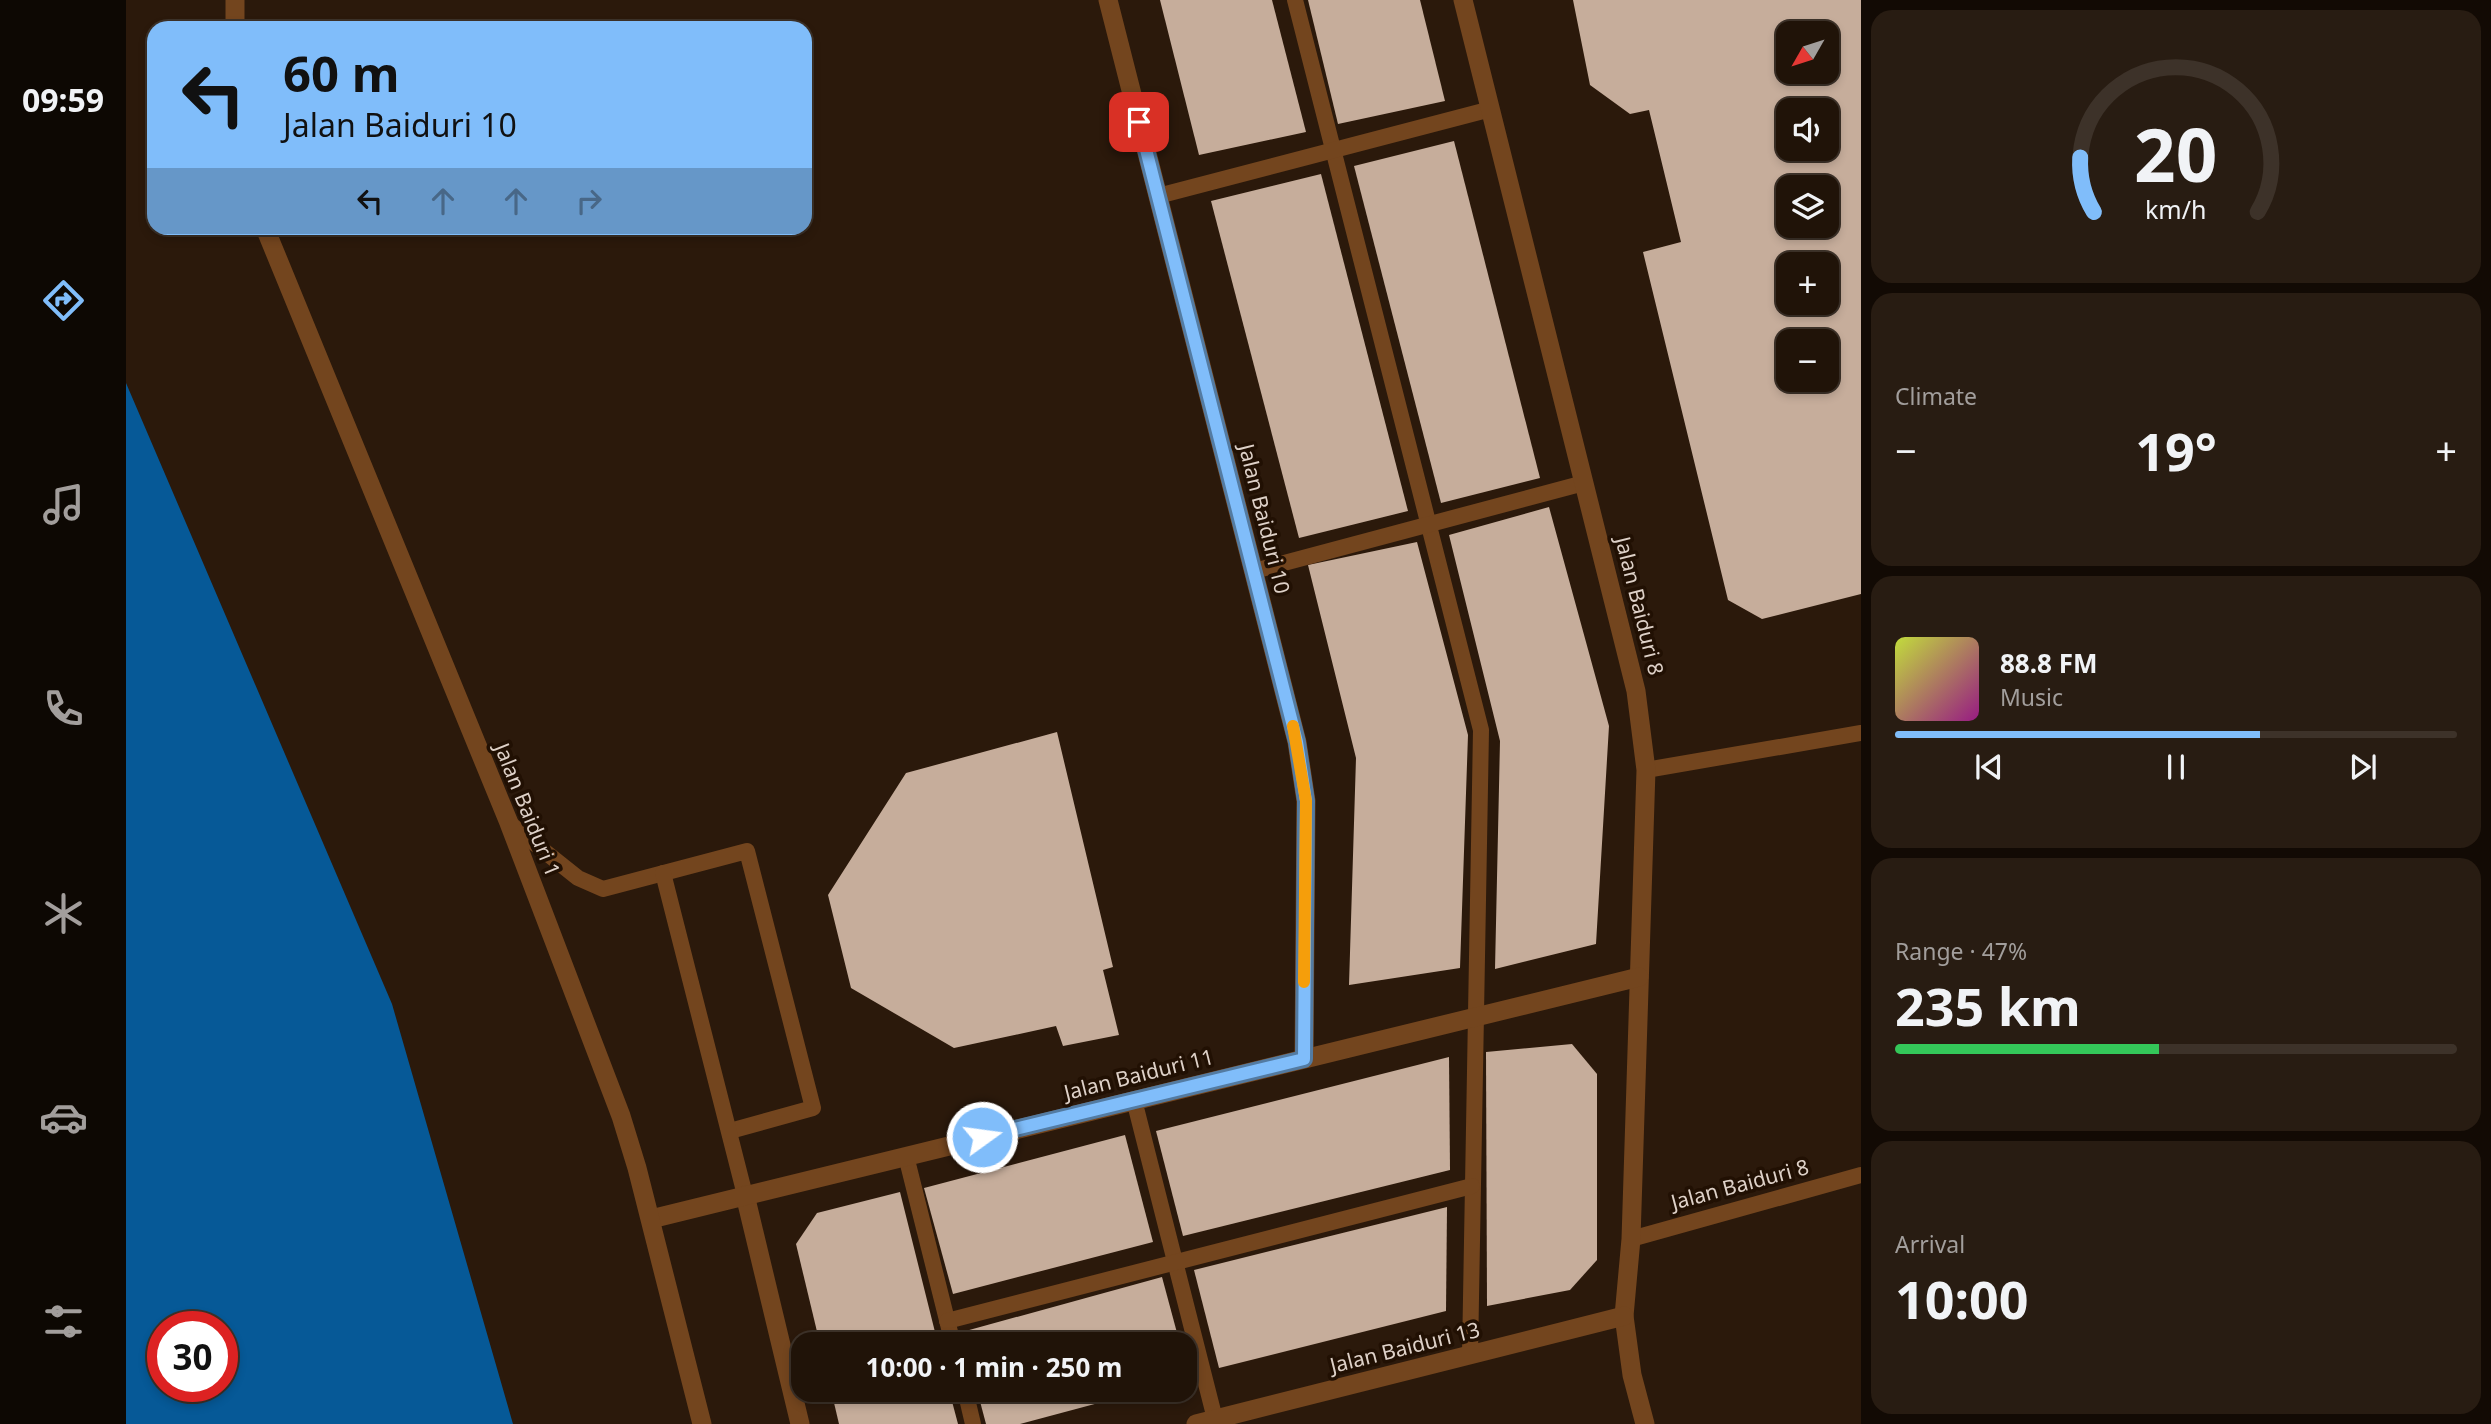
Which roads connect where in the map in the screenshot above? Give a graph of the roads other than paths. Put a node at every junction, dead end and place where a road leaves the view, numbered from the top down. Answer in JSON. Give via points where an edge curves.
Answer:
{"nodes":[{"id":1,"x":235,"y":0,"type":"edge"},
{"id":2,"x":1108,"y":0,"type":"edge"},
{"id":3,"x":1295,"y":0,"type":"edge"},
{"id":4,"x":1463,"y":0,"type":"edge"},
{"id":5,"x":235,"y":21,"type":"edge"},
{"id":6,"x":1491,"y":109,"type":"junction"},
{"id":7,"x":1333,"y":150,"type":"junction"},
{"id":8,"x":1158,"y":195,"type":"junction"},
{"id":9,"x":268,"y":235,"type":"edge"},
{"id":10,"x":1584,"y":483,"type":"junction"},
{"id":11,"x":1429,"y":524,"type":"junction"},
{"id":12,"x":1254,"y":571,"type":"junction"},
{"id":13,"x":1861,"y":733,"type":"edge"},
{"id":14,"x":1646,"y":770,"type":"junction"},
{"id":15,"x":509,"y":823,"type":"junction"},
{"id":16,"x":663,"y":873,"type":"junction"},
{"id":17,"x":1639,"y":977,"type":"junction"},
{"id":18,"x":1475,"y":1017,"type":"junction"},
{"id":19,"x":1304,"y":1059,"type":"junction"},
{"id":20,"x":1134,"y":1100,"type":"junction"},
{"id":21,"x":730,"y":1131,"type":"junction"},
{"id":22,"x":906,"y":1156,"type":"junction"},
{"id":23,"x":1861,"y":1175,"type":"edge"},
{"id":24,"x":1472,"y":1186,"type":"junction"},
{"id":25,"x":745,"y":1195,"type":"junction"},
{"id":26,"x":650,"y":1219,"type":"junction"},
{"id":27,"x":1630,"y":1239,"type":"junction"},
{"id":28,"x":1175,"y":1262,"type":"junction"},
{"id":29,"x":1624,"y":1316,"type":"junction"},
{"id":30,"x":947,"y":1321,"type":"junction"},
{"id":31,"x":950,"y":1332,"type":"edge"},
{"id":32,"x":1470,"y":1355,"type":"junction"},
{"id":33,"x":968,"y":1402,"type":"edge"},
{"id":34,"x":1205,"y":1422,"type":"edge"},
{"id":35,"x":702,"y":1424,"type":"edge"},
{"id":36,"x":800,"y":1424,"type":"edge"},
{"id":37,"x":973,"y":1424,"type":"edge"},
{"id":38,"x":1645,"y":1424,"type":"edge"}],
"edges":[{"from":1,"to":5,"type":"street"},
{"from":2,"to":8,"type":"street","name":"Jalan Baiduri 10"},
{"from":3,"to":7,"type":"lane"},
{"from":4,"to":6,"type":"street","name":"Jalan Baiduri 8"},
{"from":6,"to":7,"type":"lane"},
{"from":6,"to":10,"type":"street","name":"Jalan Baiduri 8"},
{"from":7,"to":8,"type":"lane"},
{"from":7,"to":11,"type":"lane"},
{"from":8,"to":12,"type":"street","name":"Jalan Baiduri 10"},
{"from":9,"to":15,"type":"street","name":"Jalan Baiduri 1"},
{"from":10,"to":11,"type":"lane"},
{"from":10,"to":14,"type":"street","name":"Jalan Baiduri 8","via":[[1636,691]]},
{"from":11,"to":12,"type":"lane"},
{"from":11,"to":18,"type":"lane","via":[[1482,730]]},
{"from":12,"to":19,"type":"street","name":"Jalan Baiduri 10","via":[[1297,742],[1306,801]]},
{"from":13,"to":14,"type":"lane"},
{"from":14,"to":17,"type":"street","name":"Jalan Baiduri 8"},
{"from":15,"to":16,"type":"lane","via":[[578,878],[603,889]]},
{"from":15,"to":26,"type":"street","name":"Jalan Baiduri 1","via":[[621,1116]]},
{"from":16,"to":21,"type":"lane"},
{"from":16,"to":21,"type":"lane","via":[[747,851],[813,1108]]},
{"from":17,"to":18,"type":"street","name":"Jalan Baiduri 11"},
{"from":17,"to":27,"type":"street","name":"Jalan Baiduri 8"},
{"from":18,"to":19,"type":"street","name":"Jalan Baiduri 11"},
{"from":18,"to":24,"type":"lane"},
{"from":19,"to":20,"type":"street","name":"Jalan Baiduri 11"},
{"from":20,"to":22,"type":"street","name":"Jalan Baiduri 11"},
{"from":20,"to":28,"type":"lane"},
{"from":21,"to":25,"type":"lane"},
{"from":22,"to":25,"type":"street","name":"Jalan Baiduri 11"},
{"from":22,"to":30,"type":"lane"},
{"from":23,"to":27,"type":"lane","name":"Jalan Baiduri 8"},
{"from":24,"to":28,"type":"lane"},
{"from":24,"to":32,"type":"lane"},
{"from":25,"to":26,"type":"street","name":"Jalan Baiduri 11"},
{"from":25,"to":36,"type":"street"},
{"from":26,"to":35,"type":"street","name":"Jalan Baiduri 1"},
{"from":27,"to":29,"type":"street","name":"Jalan Baiduri 8"},
{"from":28,"to":30,"type":"lane"},
{"from":28,"to":34,"type":"lane"},
{"from":29,"to":32,"type":"street","name":"Jalan Baiduri 13"},
{"from":29,"to":38,"type":"street","name":"Jalan Baiduri 8"},
{"from":30,"to":31,"type":"lane"},
{"from":32,"to":34,"type":"street","name":"Jalan Baiduri 13"},
{"from":33,"to":37,"type":"lane"}]}
